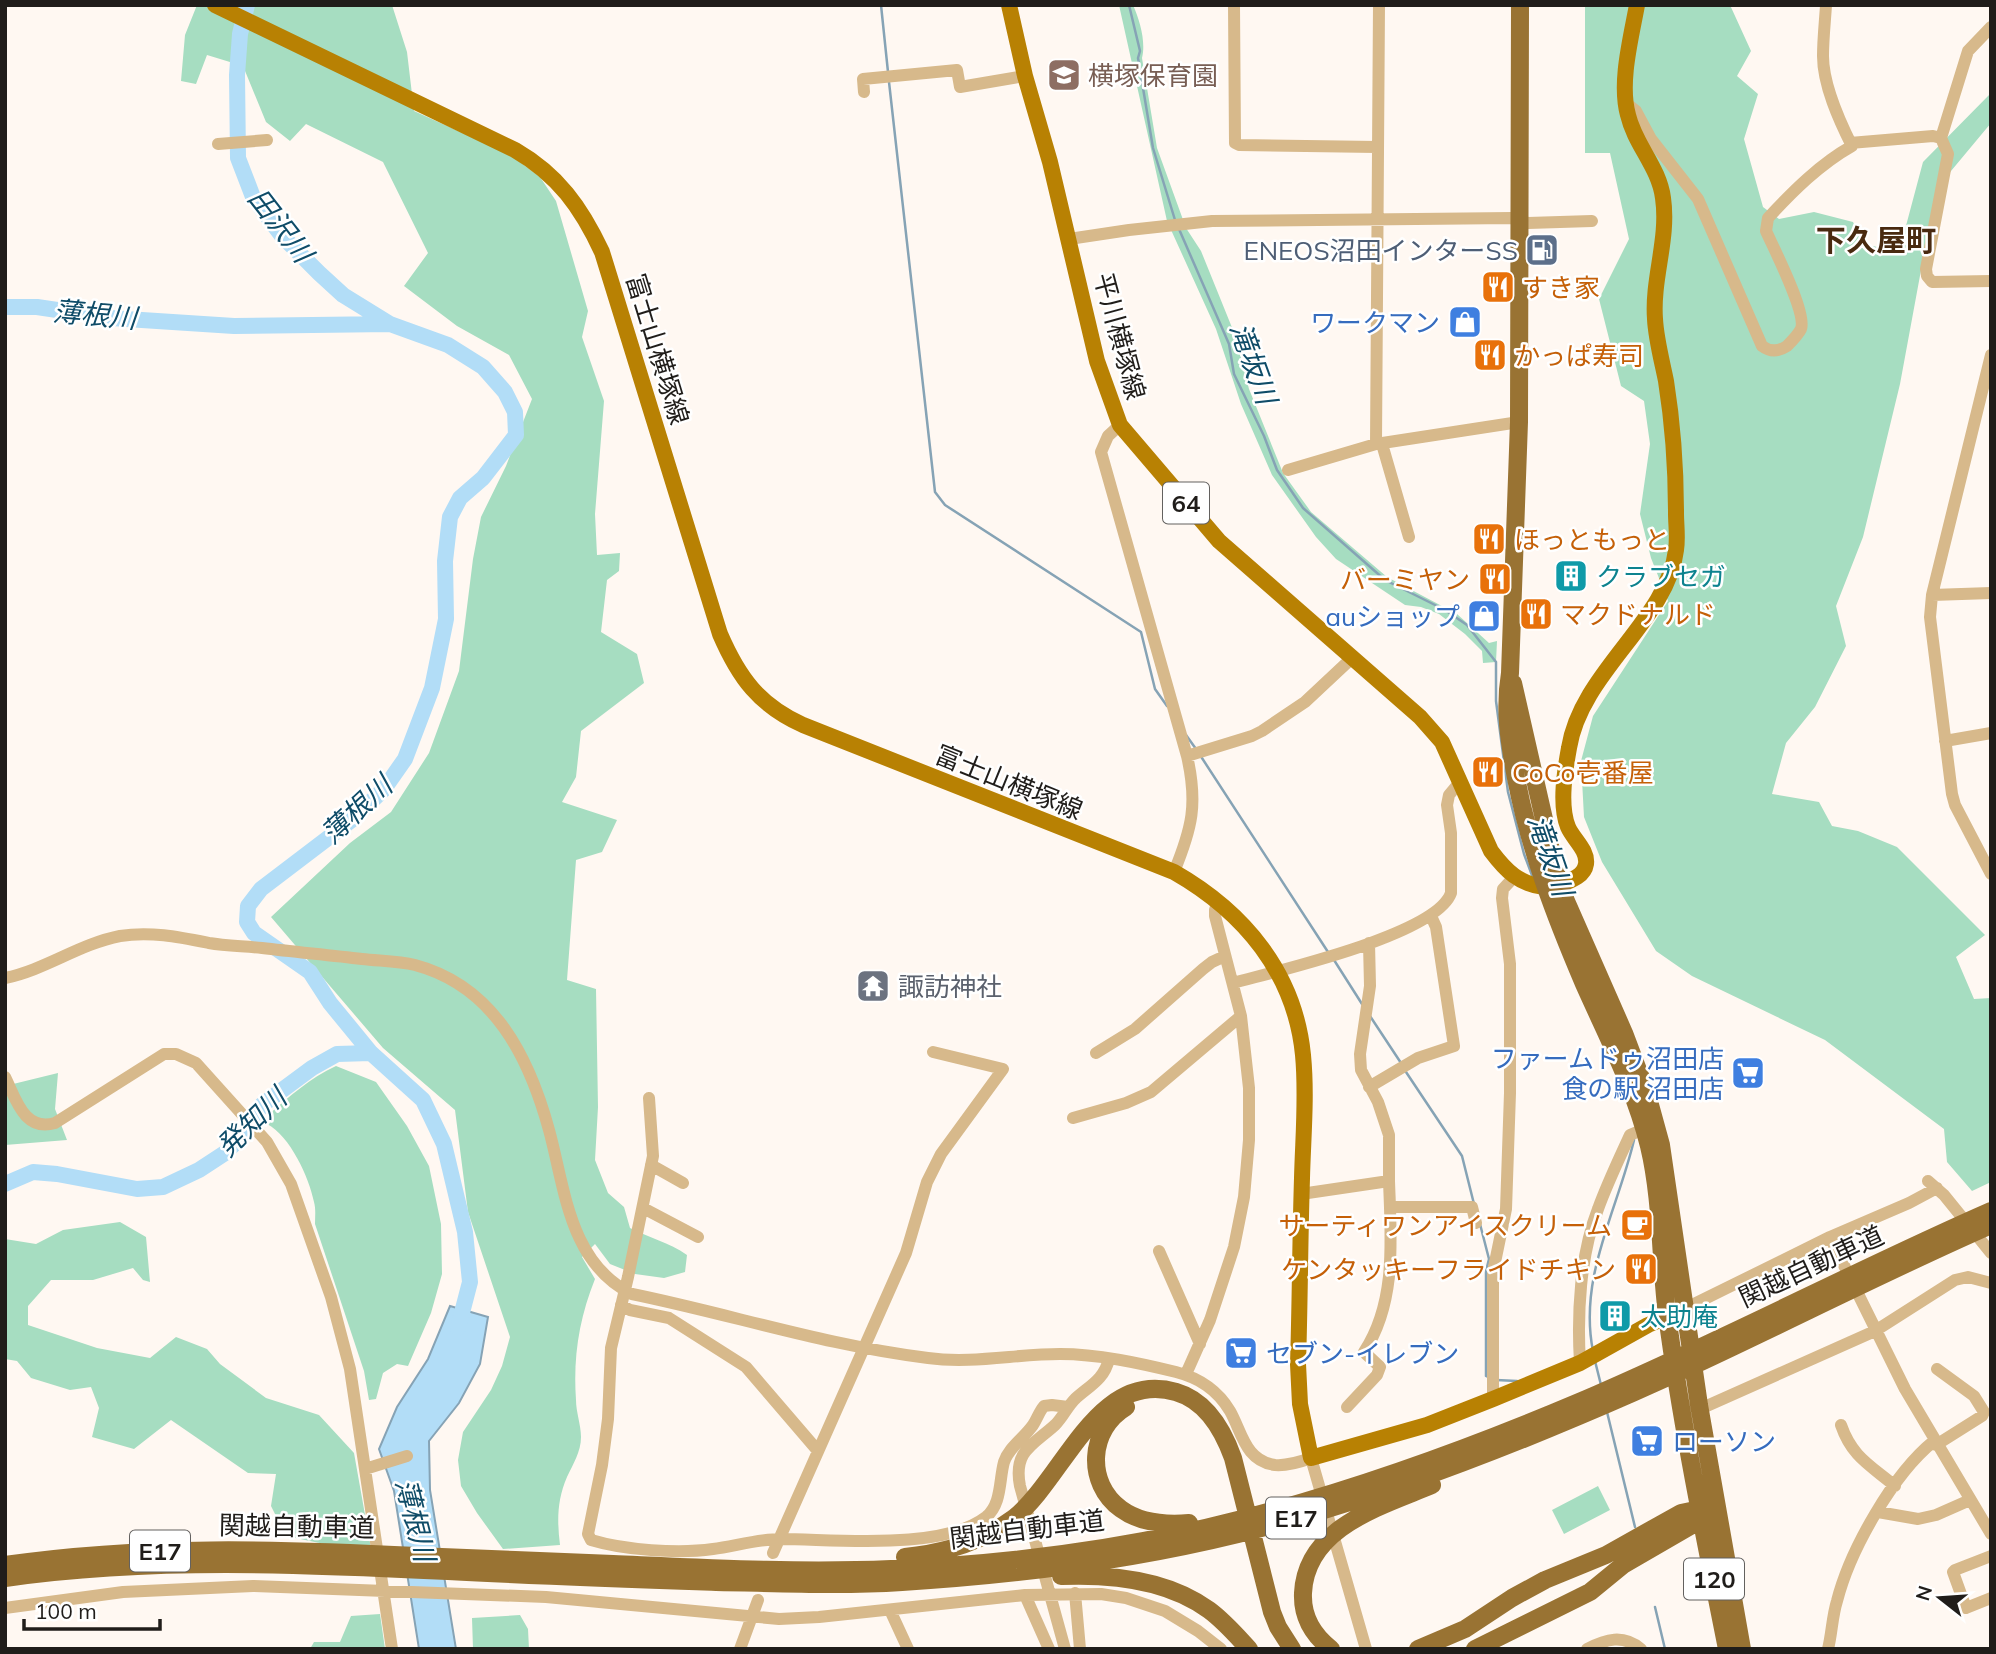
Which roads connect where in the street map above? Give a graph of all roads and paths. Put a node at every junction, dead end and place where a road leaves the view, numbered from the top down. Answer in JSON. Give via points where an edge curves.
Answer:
{"nodes":[{"id":1,"x":215,"y":5,"type":"edge"},
{"id":2,"x":1009,"y":5,"type":"edge"},
{"id":3,"x":1234,"y":5,"type":"edge"},
{"id":4,"x":1378,"y":5,"type":"edge"},
{"id":5,"x":1520,"y":5,"type":"edge"},
{"id":6,"x":1637,"y":5,"type":"edge"},
{"id":7,"x":1826,"y":5,"type":"edge"},
{"id":8,"x":1991,"y":27,"type":"edge"},
{"id":9,"x":1025,"y":76,"type":"junction"},
{"id":10,"x":864,"y":92,"type":"dead end"},
{"id":11,"x":1626,"y":103,"type":"junction"},
{"id":12,"x":1941,"y":138,"type":"junction"},
{"id":13,"x":267,"y":140,"type":"dead end"},
{"id":14,"x":1850,"y":143,"type":"junction"},
{"id":15,"x":218,"y":144,"type":"dead end"},
{"id":16,"x":1377,"y":147,"type":"junction"},
{"id":17,"x":1377,"y":219,"type":"junction"},
{"id":18,"x":1520,"y":220,"type":"junction"},
{"id":19,"x":1592,"y":221,"type":"dead end"},
{"id":20,"x":1069,"y":239,"type":"junction"},
{"id":21,"x":1991,"y":281,"type":"edge"},
{"id":22,"x":1991,"y":355,"type":"edge"},
{"id":23,"x":1519,"y":422,"type":"junction"},
{"id":24,"x":1120,"y":425,"type":"junction"},
{"id":25,"x":1379,"y":444,"type":"junction"},
{"id":26,"x":1288,"y":470,"type":"dead end"},
{"id":27,"x":1409,"y":537,"type":"dead end"},
{"id":28,"x":1991,"y":593,"type":"edge"},
{"id":29,"x":1932,"y":595,"type":"junction"},
{"id":30,"x":1352,"y":658,"type":"junction"},
{"id":31,"x":1991,"y":733,"type":"edge"},
{"id":32,"x":1945,"y":741,"type":"junction"},
{"id":33,"x":1187,"y":756,"type":"junction"},
{"id":34,"x":1459,"y":783,"type":"junction"},
{"id":35,"x":1174,"y":873,"type":"junction"},
{"id":36,"x":1991,"y":874,"type":"edge"},
{"id":37,"x":1514,"y":877,"type":"junction"},
{"id":38,"x":1551,"y":886,"type":"junction"},
{"id":39,"x":1219,"y":901,"type":"junction"},
{"id":40,"x":1431,"y":916,"type":"junction"},
{"id":41,"x":1369,"y":943,"type":"junction"},
{"id":42,"x":1225,"y":956,"type":"junction"},
{"id":43,"x":1277,"y":970,"type":"junction"},
{"id":44,"x":5,"y":978,"type":"edge"},
{"id":45,"x":1233,"y":983,"type":"junction"},
{"id":46,"x":1241,"y":1016,"type":"junction"},
{"id":47,"x":933,"y":1052,"type":"dead end"},
{"id":48,"x":1096,"y":1052,"type":"dead end"},
{"id":49,"x":5,"y":1077,"type":"edge"},
{"id":50,"x":1369,"y":1087,"type":"junction"},
{"id":51,"x":649,"y":1098,"type":"dead end"},
{"id":52,"x":1073,"y":1118,"type":"dead end"},
{"id":53,"x":1644,"y":1129,"type":"junction"},
{"id":54,"x":651,"y":1165,"type":"junction"},
{"id":55,"x":1389,"y":1181,"type":"junction"},
{"id":56,"x":682,"y":1183,"type":"dead end"},
{"id":57,"x":1301,"y":1194,"type":"junction"},
{"id":58,"x":1390,"y":1207,"type":"junction"},
{"id":59,"x":643,"y":1208,"type":"junction"},
{"id":60,"x":1991,"y":1210,"type":"edge"},
{"id":61,"x":1476,"y":1223,"type":"dead end"},
{"id":62,"x":1991,"y":1225,"type":"edge"},
{"id":63,"x":698,"y":1237,"type":"dead end"},
{"id":64,"x":1831,"y":1240,"type":"junction"},
{"id":65,"x":1159,"y":1251,"type":"dead end"},
{"id":66,"x":1991,"y":1253,"type":"edge"},
{"id":67,"x":1991,"y":1283,"type":"edge"},
{"id":68,"x":622,"y":1303,"type":"junction"},
{"id":69,"x":1676,"y":1316,"type":"junction"},
{"id":70,"x":1873,"y":1328,"type":"junction"},
{"id":71,"x":1200,"y":1344,"type":"junction"},
{"id":72,"x":866,"y":1348,"type":"junction"},
{"id":73,"x":1589,"y":1358,"type":"junction"},
{"id":74,"x":1109,"y":1359,"type":"junction"},
{"id":75,"x":1937,"y":1369,"type":"dead end"},
{"id":76,"x":1186,"y":1374,"type":"junction"},
{"id":77,"x":1493,"y":1399,"type":"junction"},
{"id":78,"x":1068,"y":1407,"type":"junction"},
{"id":79,"x":1347,"y":1407,"type":"dead end"},
{"id":80,"x":1693,"y":1408,"type":"junction"},
{"id":81,"x":1585,"y":1414,"type":"junction"},
{"id":82,"x":1840,"y":1425,"type":"dead end"},
{"id":83,"x":1935,"y":1443,"type":"junction"},
{"id":84,"x":818,"y":1451,"type":"junction"},
{"id":85,"x":407,"y":1455,"type":"dead end"},
{"id":86,"x":1430,"y":1460,"type":"junction"},
{"id":87,"x":1313,"y":1463,"type":"junction"},
{"id":88,"x":365,"y":1469,"type":"junction"},
{"id":89,"x":1895,"y":1486,"type":"junction"},
{"id":90,"x":1238,"y":1494,"type":"junction"},
{"id":91,"x":1970,"y":1500,"type":"junction"},
{"id":92,"x":1878,"y":1512,"type":"junction"},
{"id":93,"x":1707,"y":1513,"type":"junction"},
{"id":94,"x":1991,"y":1534,"type":"edge"},
{"id":95,"x":778,"y":1539,"type":"junction"},
{"id":96,"x":1665,"y":1543,"type":"junction"},
{"id":97,"x":1251,"y":1551,"type":"junction"},
{"id":98,"x":773,"y":1553,"type":"dead end"},
{"id":99,"x":1991,"y":1556,"type":"edge"},
{"id":100,"x":316,"y":1557,"type":"junction"},
{"id":101,"x":5,"y":1564,"type":"edge"},
{"id":102,"x":547,"y":1569,"type":"junction"},
{"id":103,"x":734,"y":1569,"type":"junction"},
{"id":104,"x":5,"y":1578,"type":"edge"},
{"id":105,"x":895,"y":1582,"type":"junction"},
{"id":106,"x":1075,"y":1593,"type":"junction"},
{"id":107,"x":1025,"y":1595,"type":"junction"},
{"id":108,"x":1991,"y":1598,"type":"edge"},
{"id":109,"x":758,"y":1600,"type":"dead end"},
{"id":110,"x":5,"y":1608,"type":"edge"},
{"id":111,"x":890,"y":1610,"type":"junction"},
{"id":112,"x":753,"y":1616,"type":"junction"},
{"id":113,"x":1722,"y":1623,"type":"junction"},
{"id":114,"x":1465,"y":1629,"type":"junction"},
{"id":115,"x":1364,"y":1644,"type":"edge"},
{"id":116,"x":392,"y":1649,"type":"edge"},
{"id":117,"x":740,"y":1649,"type":"edge"},
{"id":118,"x":908,"y":1649,"type":"edge"},
{"id":119,"x":1049,"y":1649,"type":"edge"},
{"id":120,"x":1065,"y":1649,"type":"edge"},
{"id":121,"x":1080,"y":1649,"type":"edge"},
{"id":122,"x":1221,"y":1649,"type":"edge"},
{"id":123,"x":1249,"y":1649,"type":"edge"},
{"id":124,"x":1280,"y":1649,"type":"edge"},
{"id":125,"x":1293,"y":1649,"type":"edge"},
{"id":126,"x":1331,"y":1649,"type":"edge"},
{"id":127,"x":1418,"y":1649,"type":"edge"},
{"id":128,"x":1444,"y":1649,"type":"edge"},
{"id":129,"x":1475,"y":1649,"type":"edge"},
{"id":130,"x":1587,"y":1649,"type":"edge"},
{"id":131,"x":1641,"y":1649,"type":"edge"},
{"id":132,"x":1727,"y":1649,"type":"edge"},
{"id":133,"x":1742,"y":1649,"type":"edge"},
{"id":134,"x":1828,"y":1649,"type":"edge"}],
"edges":[{"from":1,"to":35,"type":"main road","name":"富士山横塚線","via":[[467,125],[539,164],[562,188],[602,251],[720,635],[752,689],[803,725]]},
{"from":2,"to":9,"type":"main road","name":"平川横塚線","number":"64"},
{"from":3,"to":16,"type":"street","via":[[1237,145]]},
{"from":4,"to":16,"type":"street"},
{"from":5,"to":18,"type":"highway","number":"120"},
{"from":6,"to":11,"type":"main road","via":[[1626,66]]},
{"from":7,"to":14,"type":"street","via":[[1825,73]]},
{"from":8,"to":12,"type":"street","via":[[1968,51]]},
{"from":9,"to":10,"type":"street","via":[[960,88],[957,70],[863,79]]},
{"from":9,"to":20,"type":"main road","name":"平川横塚線","number":"64"},
{"from":11,"to":14,"type":"street","via":[[1636,110],[1651,139],[1698,200],[1755,333],[1768,350],[1789,344],[1802,320],[1765,224],[1802,184],[1852,146]]},
{"from":11,"to":38,"type":"main road","via":[[1663,194],[1666,221],[1655,318],[1675,456],[1677,547],[1662,591],[1577,718],[1568,750],[1565,815],[1587,861],[1586,868],[1576,879]]},
{"from":12,"to":14,"type":"street"},
{"from":12,"to":21,"type":"street","via":[[1948,154],[1927,276],[1941,283]]},
{"from":13,"to":15,"type":"street"},
{"from":16,"to":17,"type":"street"},
{"from":17,"to":18,"type":"street"},
{"from":17,"to":20,"type":"street","via":[[1212,221]]},
{"from":17,"to":25,"type":"street"},
{"from":18,"to":19,"type":"street"},
{"from":18,"to":23,"type":"highway","number":"120"},
{"from":20,"to":24,"type":"main road","name":"平川横塚線","number":"64","via":[[1097,361]]},
{"from":22,"to":29,"type":"street"},
{"from":23,"to":25,"type":"street"},
{"from":23,"to":38,"type":"highway","number":"120","via":[[1506,700],[1519,791]]},
{"from":24,"to":30,"type":"main road","name":"平川横塚線","number":"64","via":[[1219,541]]},
{"from":24,"to":33,"type":"street","via":[[1101,452]]},
{"from":25,"to":26,"type":"street"},
{"from":25,"to":27,"type":"street"},
{"from":28,"to":29,"type":"street"},
{"from":29,"to":32,"type":"street","via":[[1930,617]]},
{"from":30,"to":33,"type":"street","via":[[1305,702],[1262,731]]},
{"from":30,"to":34,"type":"main road","name":"平川横塚線","number":"64","via":[[1432,729]]},
{"from":31,"to":32,"type":"street"},
{"from":32,"to":36,"type":"street","via":[[1955,805]]},
{"from":33,"to":35,"type":"street","via":[[1193,810]]},
{"from":34,"to":37,"type":"main road","name":"平川横塚線","number":"64","via":[[1491,851]]},
{"from":34,"to":40,"type":"street","via":[[1447,805],[1453,884],[1448,900]]},
{"from":35,"to":39,"type":"main road","name":"富士山横塚線"},
{"from":37,"to":38,"type":"main road","via":[[1529,885]]},
{"from":37,"to":77,"type":"street","via":[[1503,889],[1502,898],[1510,964],[1510,1093],[1506,1209],[1493,1272]]},
{"from":38,"to":53,"type":"highway","number":"120","via":[[1585,985]]},
{"from":38,"to":69,"type":"highway","number":"120","via":[[1566,906],[1647,1094],[1668,1180]]},
{"from":39,"to":42,"type":"street","via":[[1215,916]]},
{"from":39,"to":43,"type":"main road","name":"富士山横塚線","via":[[1250,931]]},
{"from":40,"to":41,"type":"street"},
{"from":40,"to":50,"type":"street","via":[[1437,927],[1454,1046],[1418,1058]]},
{"from":41,"to":43,"type":"street"},
{"from":41,"to":50,"type":"street","via":[[1370,986],[1360,1054]]},
{"from":42,"to":45,"type":"street"},
{"from":42,"to":48,"type":"street","via":[[1212,962],[1135,1029]]},
{"from":43,"to":45,"type":"street"},
{"from":43,"to":57,"type":"main road","name":"富士山横塚線","via":[[1292,1002],[1303,1057]]},
{"from":44,"to":72,"type":"street","via":[[97,942],[161,935],[416,965],[448,978],[468,991],[509,1033],[524,1058],[568,1215],[611,1282],[632,1294]]},
{"from":45,"to":46,"type":"street"},
{"from":46,"to":52,"type":"street","via":[[1151,1092]]},
{"from":46,"to":71,"type":"street","via":[[1250,1102],[1244,1197],[1229,1267]]},
{"from":47,"to":72,"type":"street","via":[[1003,1069],[941,1154],[927,1182],[906,1253]]},
{"from":49,"to":88,"type":"street","via":[[24,1116],[47,1126],[164,1054],[176,1054],[196,1063],[238,1108],[267,1142],[291,1184],[331,1297],[350,1369]]},
{"from":50,"to":55,"type":"street","via":[[1389,1135]]},
{"from":51,"to":54,"type":"street"},
{"from":53,"to":69,"type":"highway","number":"120"},
{"from":53,"to":73,"type":"street","via":[[1630,1135],[1588,1240],[1577,1324]]},
{"from":54,"to":56,"type":"street"},
{"from":54,"to":59,"type":"street"},
{"from":55,"to":57,"type":"street"},
{"from":55,"to":58,"type":"street"},
{"from":57,"to":87,"type":"main road","name":"富士山横塚線","via":[[1299,1387]]},
{"from":58,"to":61,"type":"street","via":[[1472,1207]]},
{"from":58,"to":79,"type":"street","via":[[1390,1277],[1373,1339],[1364,1353],[1380,1367]]},
{"from":59,"to":63,"type":"street"},
{"from":59,"to":68,"type":"street"},
{"from":60,"to":86,"type":"highway","name":"関越自動車道","number":"E17","via":[[1584,1399]]},
{"from":62,"to":81,"type":"highway","name":"関越自動車道","number":"E17"},
{"from":64,"to":66,"type":"street","via":[[1936,1188]]},
{"from":64,"to":69,"type":"street"},
{"from":64,"to":70,"type":"street"},
{"from":65,"to":71,"type":"street"},
{"from":67,"to":70,"type":"street","via":[[1968,1277],[1955,1280]]},
{"from":68,"to":84,"type":"street","via":[[631,1310],[669,1318],[746,1367]]},
{"from":68,"to":95,"type":"street","via":[[611,1348],[608,1419],[589,1538],[673,1552]]},
{"from":69,"to":73,"type":"main road","via":[[1648,1325]]},
{"from":69,"to":80,"type":"highway","number":"120"},
{"from":70,"to":80,"type":"street"},
{"from":70,"to":83,"type":"street"},
{"from":71,"to":76,"type":"street"},
{"from":72,"to":74,"type":"street","via":[[946,1360],[1060,1354]]},
{"from":72,"to":84,"type":"street"},
{"from":73,"to":77,"type":"main road"},
{"from":74,"to":76,"type":"street"},
{"from":74,"to":78,"type":"street","via":[[1103,1375]]},
{"from":75,"to":83,"type":"street","via":[[1974,1396],[1984,1412]]},
{"from":76,"to":87,"type":"street","via":[[1218,1394],[1246,1446],[1260,1460],[1283,1465]]},
{"from":77,"to":87,"type":"main road"},
{"from":78,"to":95,"type":"street","via":[[1047,1405],[1041,1409],[1008,1454],[992,1510],[969,1527],[924,1537],[832,1542]]},
{"from":78,"to":120,"type":"street","via":[[1023,1454],[1018,1473]]},
{"from":80,"to":93,"type":"highway","number":"120"},
{"from":81,"to":105,"type":"highway","name":"関越自動車道","number":"E17","via":[[1376,1493],[1235,1534],[1034,1570]]},
{"from":81,"to":126,"type":"highway","via":[[1364,1514],[1325,1541],[1306,1574],[1303,1600],[1309,1624]]},
{"from":82,"to":89,"type":"street","via":[[1854,1453]]},
{"from":83,"to":89,"type":"street","via":[[1915,1457]]},
{"from":83,"to":91,"type":"street"},
{"from":84,"to":95,"type":"street"},
{"from":85,"to":88,"type":"street"},
{"from":86,"to":90,"type":"highway","via":[[1226,1516],[1172,1524],[1144,1520],[1122,1510],[1105,1493],[1096,1472],[1099,1439],[1118,1412],[1139,1402],[1184,1407],[1210,1432]]},
{"from":86,"to":103,"type":"highway","name":"関越自動車道","number":"E17","via":[[1232,1522],[1097,1548],[892,1569]]},
{"from":87,"to":115,"type":"street"},
{"from":88,"to":116,"type":"street"},
{"from":89,"to":92,"type":"street"},
{"from":90,"to":97,"type":"highway"},
{"from":90,"to":103,"type":"highway","via":[[1229,1446],[1209,1413],[1182,1394],[1143,1390],[1121,1397],[1101,1412],[1031,1503],[976,1541],[920,1556]]},
{"from":91,"to":92,"type":"street","via":[[1918,1519]]},
{"from":91,"to":94,"type":"street"},
{"from":92,"to":134,"type":"street","via":[[1847,1567]]},
{"from":93,"to":96,"type":"highway"},
{"from":93,"to":113,"type":"highway","number":"120"},
{"from":93,"to":114,"type":"highway","via":[[1681,1513],[1606,1555],[1545,1580]]},
{"from":93,"to":133,"type":"highway","number":"120"},
{"from":95,"to":98,"type":"street"},
{"from":96,"to":113,"type":"highway","via":[[1683,1542],[1700,1551]]},
{"from":96,"to":129,"type":"highway","via":[[1623,1565],[1590,1592]]},
{"from":97,"to":124,"type":"highway","via":[[1260,1610]]},
{"from":97,"to":125,"type":"highway","via":[[1278,1627]]},
{"from":99,"to":108,"type":"street","via":[[1953,1572],[1966,1608]]},
{"from":100,"to":101,"type":"highway","name":"関越自動車道","number":"E17","via":[[149,1552]]},
{"from":100,"to":102,"type":"highway","name":"関越自動車道","number":"E17"},
{"from":100,"to":104,"type":"highway","name":"関越自動車道","number":"E17"},
{"from":102,"to":103,"type":"highway","name":"関越自動車道","number":"E17"},
{"from":102,"to":105,"type":"highway","name":"関越自動車道","number":"E17","via":[[810,1584]]},
{"from":105,"to":123,"type":"highway","via":[[1129,1579],[1192,1600],[1222,1620]]},
{"from":106,"to":107,"type":"street"},
{"from":106,"to":121,"type":"street"},
{"from":106,"to":122,"type":"street","via":[[1126,1598],[1165,1611]]},
{"from":107,"to":111,"type":"street"},
{"from":107,"to":119,"type":"street"},
{"from":109,"to":112,"type":"street"},
{"from":110,"to":112,"type":"street","via":[[190,1587],[322,1587],[545,1597]]},
{"from":111,"to":112,"type":"street","via":[[779,1619]]},
{"from":111,"to":118,"type":"street"},
{"from":112,"to":117,"type":"street"},
{"from":113,"to":132,"type":"highway","number":"120"},
{"from":114,"to":127,"type":"highway"},
{"from":114,"to":128,"type":"highway"},
{"from":130,"to":131,"type":"street","via":[[1612,1639],[1624,1639]]}]}
